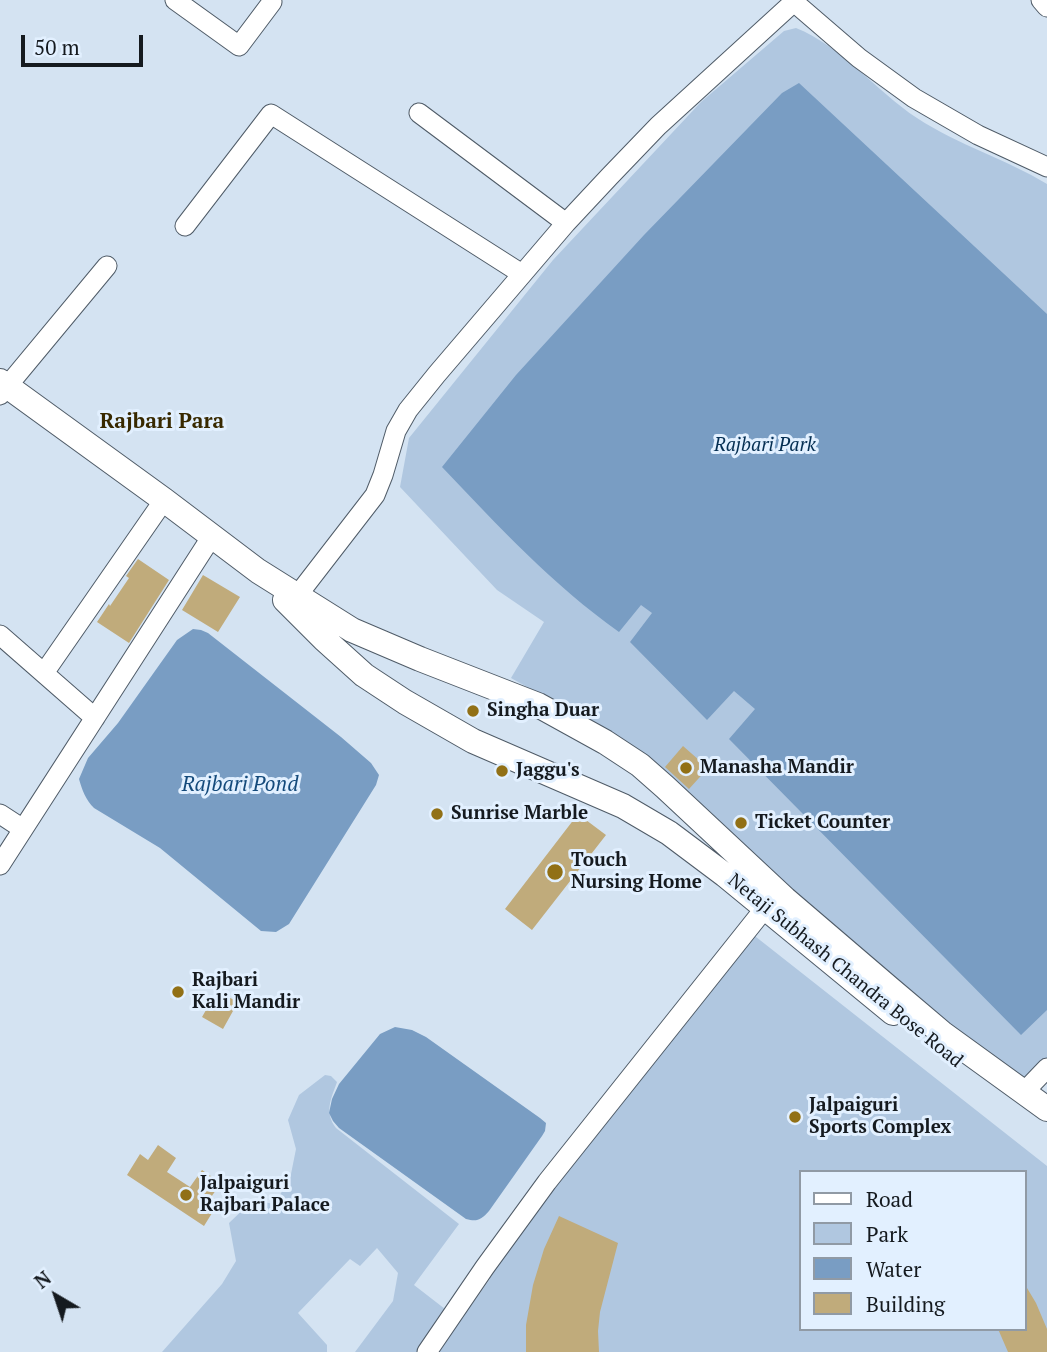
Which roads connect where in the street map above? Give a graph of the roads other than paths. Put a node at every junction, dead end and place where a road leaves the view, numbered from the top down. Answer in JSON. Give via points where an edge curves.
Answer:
{"nodes":[{"id":1,"x":1041,"y":0,"type":"edge"},
{"id":2,"x":177,"y":1,"type":"edge"},
{"id":3,"x":795,"y":1,"type":"edge"},
{"id":4,"x":272,"y":2,"type":"dead end"},
{"id":5,"x":1047,"y":7,"type":"edge"},
{"id":6,"x":419,"y":113,"type":"dead end"},
{"id":7,"x":1044,"y":160,"type":"edge"},
{"id":8,"x":566,"y":223,"type":"junction"},
{"id":9,"x":185,"y":226,"type":"dead end"},
{"id":10,"x":107,"y":266,"type":"dead end"},
{"id":11,"x":522,"y":274,"type":"junction"},
{"id":12,"x":2,"y":387,"type":"edge"},
{"id":13,"x":164,"y":500,"type":"junction"},
{"id":14,"x":212,"y":536,"type":"junction"},
{"id":15,"x":258,"y":571,"type":"junction"},
{"id":16,"x":297,"y":596,"type":"junction"},
{"id":17,"x":0,"y":635,"type":"edge"},
{"id":18,"x":44,"y":673,"type":"junction"},
{"id":19,"x":95,"y":718,"type":"junction"},
{"id":20,"x":0,"y":814,"type":"edge"},
{"id":21,"x":23,"y":829,"type":"junction"},
{"id":22,"x":0,"y":865,"type":"edge"},
{"id":23,"x":765,"y":908,"type":"junction"},
{"id":24,"x":1047,"y":1068,"type":"edge"},
{"id":25,"x":1019,"y":1097,"type":"junction"},
{"id":26,"x":1047,"y":1109,"type":"edge"},
{"id":27,"x":1047,"y":1126,"type":"edge"},
{"id":28,"x":428,"y":1352,"type":"edge"}],
"edges":[{"from":1,"to":5,"type":"street"},
{"from":2,"to":4,"type":"street","via":[[239,46]]},
{"from":3,"to":7,"type":"street","via":[[859,58],[914,98],[1019,155]]},
{"from":3,"to":8,"type":"street","via":[[658,126]]},
{"from":6,"to":8,"type":"street"},
{"from":8,"to":11,"type":"street"},
{"from":9,"to":11,"type":"street","via":[[271,114]]},
{"from":10,"to":12,"type":"street"},
{"from":11,"to":16,"type":"street","via":[[408,410],[374,495]]},
{"from":12,"to":13,"type":"street","name":"Netaji Subhash Chandra Bose Road"},
{"from":13,"to":14,"type":"street","name":"Netaji Subhash Chandra Bose Road"},
{"from":13,"to":18,"type":"street"},
{"from":14,"to":15,"type":"street","name":"Netaji Subhash Chandra Bose Road"},
{"from":14,"to":19,"type":"street"},
{"from":15,"to":16,"type":"street","name":"Netaji Subhash Chandra Bose Road"},
{"from":15,"to":23,"type":"street","name":"Netaji Subhash Chandra Bose Road","via":[[324,639],[394,695],[473,741],[623,806],[668,833]]},
{"from":16,"to":25,"type":"street","name":"Netaji Subhash Chandra Bose Road","via":[[352,630],[538,705],[640,765],[785,899]]},
{"from":17,"to":18,"type":"street"},
{"from":18,"to":19,"type":"street"},
{"from":19,"to":21,"type":"street"},
{"from":20,"to":21,"type":"street"},
{"from":21,"to":22,"type":"street"},
{"from":23,"to":25,"type":"street","name":"Netaji Subhash Chandra Bose Road","via":[[935,1048]]},
{"from":23,"to":28,"type":"street","via":[[547,1182]]},
{"from":24,"to":25,"type":"street"},
{"from":25,"to":26,"type":"street","name":"Netaji Subhash Chandra Bose Road"},
{"from":25,"to":27,"type":"street","name":"Netaji Subhash Chandra Bose Road"}]}
